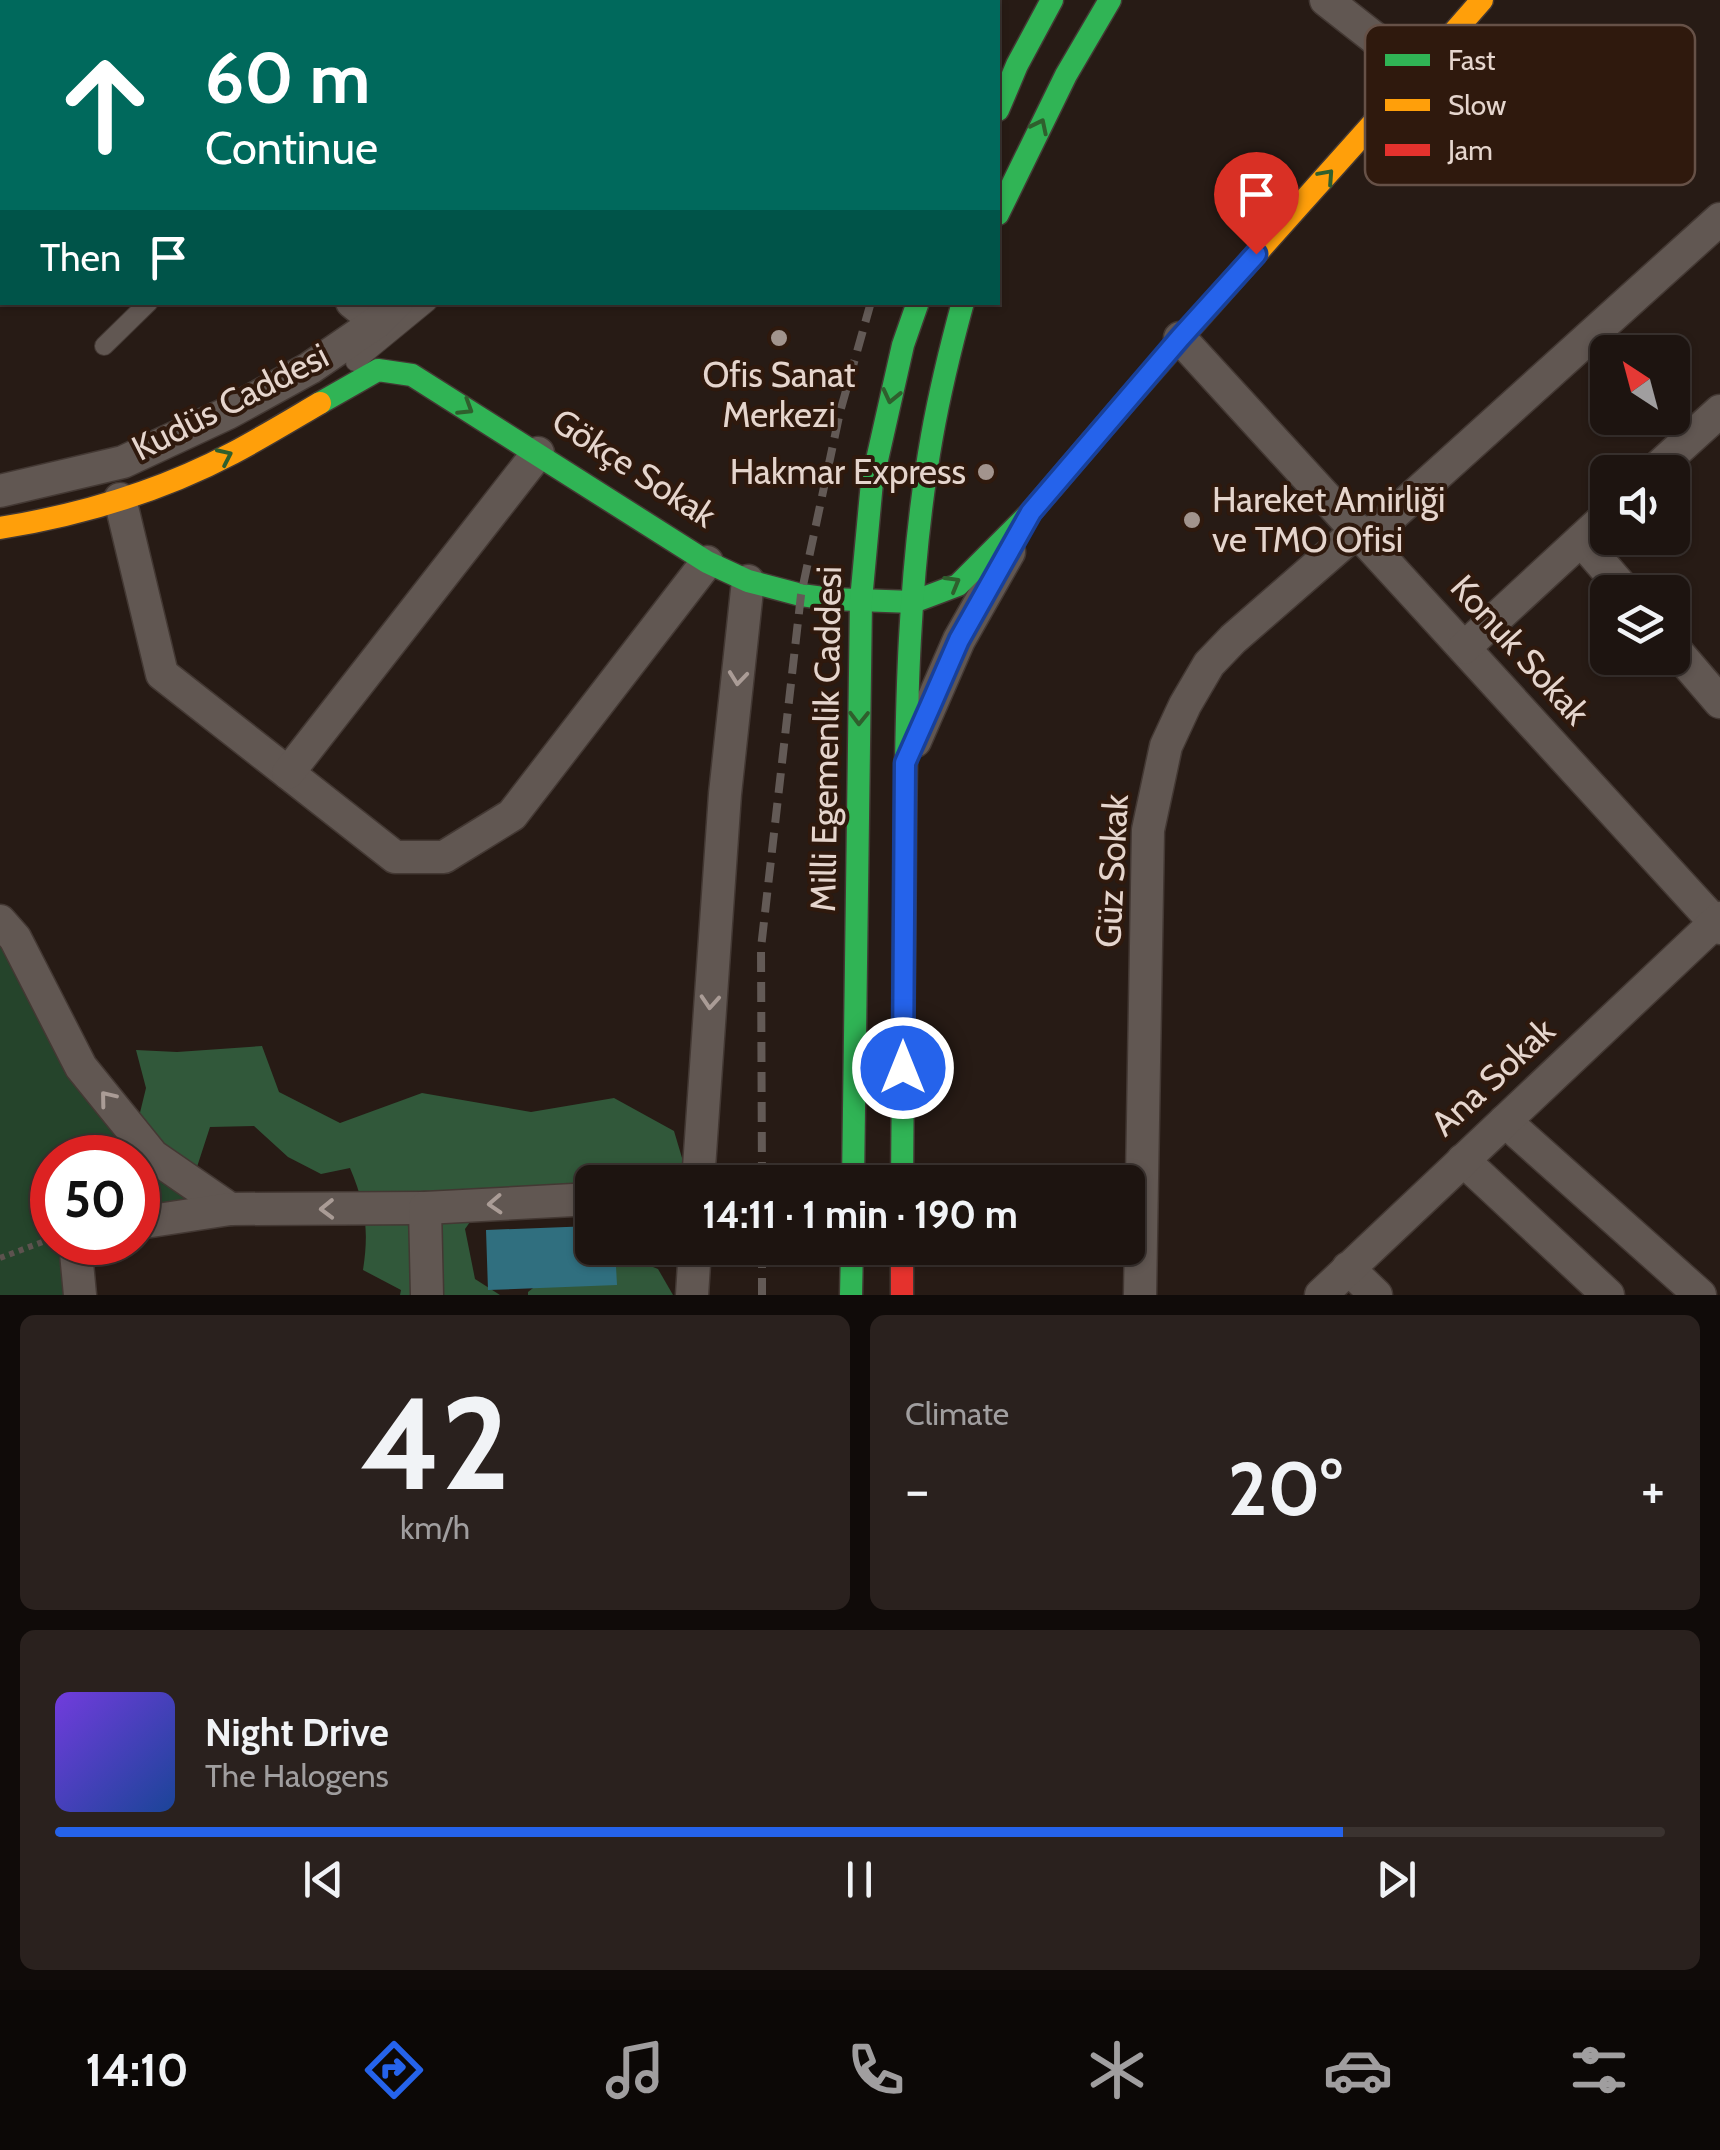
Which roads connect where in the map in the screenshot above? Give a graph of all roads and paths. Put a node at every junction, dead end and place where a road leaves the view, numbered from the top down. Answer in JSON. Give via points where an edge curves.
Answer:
{"nodes":[{"id":1,"x":1052,"y":0,"type":"edge"},
{"id":2,"x":1110,"y":0,"type":"edge"},
{"id":3,"x":1326,"y":0,"type":"edge"},
{"id":4,"x":1482,"y":0,"type":"edge"},
{"id":5,"x":1460,"y":25,"type":"edge"},
{"id":6,"x":1365,"y":31,"type":"edge"},
{"id":7,"x":1000,"y":105,"type":"edge"},
{"id":8,"x":1365,"y":133,"type":"edge"},
{"id":9,"x":1000,"y":210,"type":"edge"},
{"id":10,"x":1720,"y":219,"type":"edge"},
{"id":11,"x":145,"y":305,"type":"edge"},
{"id":12,"x":424,"y":305,"type":"edge"},
{"id":13,"x":917,"y":305,"type":"edge"},
{"id":14,"x":962,"y":305,"type":"edge"},
{"id":15,"x":375,"y":309,"type":"edge"},
{"id":16,"x":1180,"y":338,"type":"junction"},
{"id":17,"x":104,"y":346,"type":"dead end"},
{"id":18,"x":378,"y":370,"type":"joint"},
{"id":19,"x":1713,"y":431,"type":"edge"},
{"id":20,"x":191,"y":450,"type":"dead end"},
{"id":21,"x":538,"y":454,"type":"junction"},
{"id":22,"x":1678,"y":455,"type":"edge"},
{"id":23,"x":157,"y":465,"type":"dead end"},
{"id":24,"x":0,"y":491,"type":"edge"},
{"id":25,"x":120,"y":499,"type":"junction"},
{"id":26,"x":0,"y":510,"type":"edge"},
{"id":27,"x":1031,"y":512,"type":"junction"},
{"id":28,"x":0,"y":528,"type":"edge"},
{"id":29,"x":1590,"y":532,"type":"edge"},
{"id":30,"x":1362,"y":534,"type":"junction"},
{"id":31,"x":1581,"y":540,"type":"junction"},
{"id":32,"x":706,"y":562,"type":"junction"},
{"id":33,"x":1611,"y":575,"type":"edge"},
{"id":34,"x":748,"y":581,"type":"junction"},
{"id":35,"x":860,"y":600,"type":"junction"},
{"id":36,"x":913,"y":602,"type":"junction"},
{"id":37,"x":1464,"y":648,"type":"junction"},
{"id":38,"x":1690,"y":667,"type":"edge"},
{"id":39,"x":1720,"y":702,"type":"edge"},
{"id":40,"x":905,"y":763,"type":"junction"},
{"id":41,"x":288,"y":773,"type":"junction"},
{"id":42,"x":0,"y":921,"type":"edge"},
{"id":43,"x":1718,"y":923,"type":"edge"},
{"id":44,"x":1505,"y":1121,"type":"junction"},
{"id":45,"x":1463,"y":1160,"type":"junction"},
{"id":46,"x":699,"y":1165,"type":"edge"},
{"id":47,"x":853,"y":1165,"type":"edge"},
{"id":48,"x":902,"y":1165,"type":"edge"},
{"id":49,"x":575,"y":1200,"type":"edge"},
{"id":50,"x":425,"y":1208,"type":"junction"},
{"id":51,"x":230,"y":1210,"type":"junction"},
{"id":52,"x":160,"y":1220,"type":"edge"},
{"id":53,"x":30,"y":1246,"type":"edge"},
{"id":54,"x":0,"y":1258,"type":"edge"},
{"id":55,"x":77,"y":1265,"type":"edge"},
{"id":56,"x":693,"y":1265,"type":"edge"},
{"id":57,"x":851,"y":1265,"type":"edge"},
{"id":58,"x":902,"y":1265,"type":"edge"},
{"id":59,"x":1348,"y":1268,"type":"junction"},
{"id":60,"x":80,"y":1295,"type":"edge"},
{"id":61,"x":427,"y":1295,"type":"edge"},
{"id":62,"x":692,"y":1295,"type":"edge"},
{"id":63,"x":850,"y":1295,"type":"edge"},
{"id":64,"x":902,"y":1295,"type":"edge"},
{"id":65,"x":1140,"y":1295,"type":"edge"},
{"id":66,"x":1320,"y":1295,"type":"edge"},
{"id":67,"x":1376,"y":1295,"type":"edge"},
{"id":68,"x":1608,"y":1295,"type":"edge"},
{"id":69,"x":1700,"y":1295,"type":"edge"}],
"edges":[{"from":1,"to":7,"type":"main road"},
{"from":9,"to":2,"type":"main road","one_way":true},
{"from":3,"to":6,"type":"street"},
{"from":4,"to":5,"type":"main road"},
{"from":16,"to":8,"type":"main road","one_way":true},
{"from":10,"to":30,"type":"street","name":"Güz Sokak"},
{"from":11,"to":17,"type":"lane"},
{"from":12,"to":20,"type":"lane","via":[[356,361]]},
{"from":13,"to":35,"type":"main road","name":"Milli Egemenlik Caddesi","one_way":true,"via":[[872,482]]},
{"from":14,"to":36,"type":"main road","via":[[924,475]]},
{"from":15,"to":24,"type":"street","name":"Kudüs Caddesi","via":[[310,368],[228,413],[123,462]]},
{"from":16,"to":27,"type":"main road"},
{"from":16,"to":30,"type":"street","name":"Konuk Sokak"},
{"from":18,"to":21,"type":"main road","name":"Gökçe Sokak","one_way":true,"via":[[412,375]]},
{"from":25,"to":18,"type":"main road","name":"Kudüs Caddesi","one_way":true,"via":[[231,454]]},
{"from":19,"to":22,"type":"street"},
{"from":21,"to":32,"type":"main road","name":"Gökçe Sokak"},
{"from":21,"to":41,"type":"street"},
{"from":23,"to":26,"type":"lane"},
{"from":25,"to":28,"type":"main road","name":"Kudüs Caddesi"},
{"from":25,"to":41,"type":"street","via":[[162,674]]},
{"from":36,"to":27,"type":"main road","one_way":true,"via":[[958,585]]},
{"from":27,"to":40,"type":"street","via":[[959,640]]},
{"from":29,"to":31,"type":"street"},
{"from":30,"to":37,"type":"street","name":"Konuk Sokak"},
{"from":30,"to":65,"type":"street","name":"Güz Sokak","via":[[1233,638],[1185,704],[1166,746],[1148,830]]},
{"from":31,"to":33,"type":"street"},
{"from":31,"to":37,"type":"street"},
{"from":32,"to":34,"type":"main road","name":"Gökçe Sokak"},
{"from":32,"to":41,"type":"street","via":[[512,815],[444,857],[394,857]]},
{"from":34,"to":35,"type":"main road","name":"Gökçe Sokak"},
{"from":34,"to":46,"type":"street","one_way":true,"via":[[725,794]]},
{"from":35,"to":36,"type":"main road","name":"Gökçe Sokak"},
{"from":35,"to":47,"type":"main road","name":"Milli Egemenlik Caddesi","one_way":true},
{"from":36,"to":40,"type":"main road"},
{"from":37,"to":43,"type":"street","name":"Konuk Sokak"},
{"from":38,"to":39,"type":"street"},
{"from":40,"to":48,"type":"main road"},
{"from":51,"to":42,"type":"street","one_way":true,"via":[[153,1156],[82,1067]]},
{"from":43,"to":44,"type":"street","name":"Ana Sokak"},
{"from":44,"to":45,"type":"street","name":"Ana Sokak"},
{"from":44,"to":69,"type":"street"},
{"from":45,"to":59,"type":"street","name":"Ana Sokak"},
{"from":45,"to":68,"type":"street"},
{"from":49,"to":50,"type":"street","one_way":true},
{"from":50,"to":51,"type":"street","one_way":true},
{"from":50,"to":61,"type":"street"},
{"from":51,"to":52,"type":"street"},
{"from":53,"to":54,"type":"path"},
{"from":55,"to":60,"type":"street"},
{"from":56,"to":62,"type":"street"},
{"from":57,"to":63,"type":"main road"},
{"from":58,"to":64,"type":"main road"},
{"from":59,"to":66,"type":"street","name":"Ana Sokak"},
{"from":59,"to":67,"type":"street"}]}
